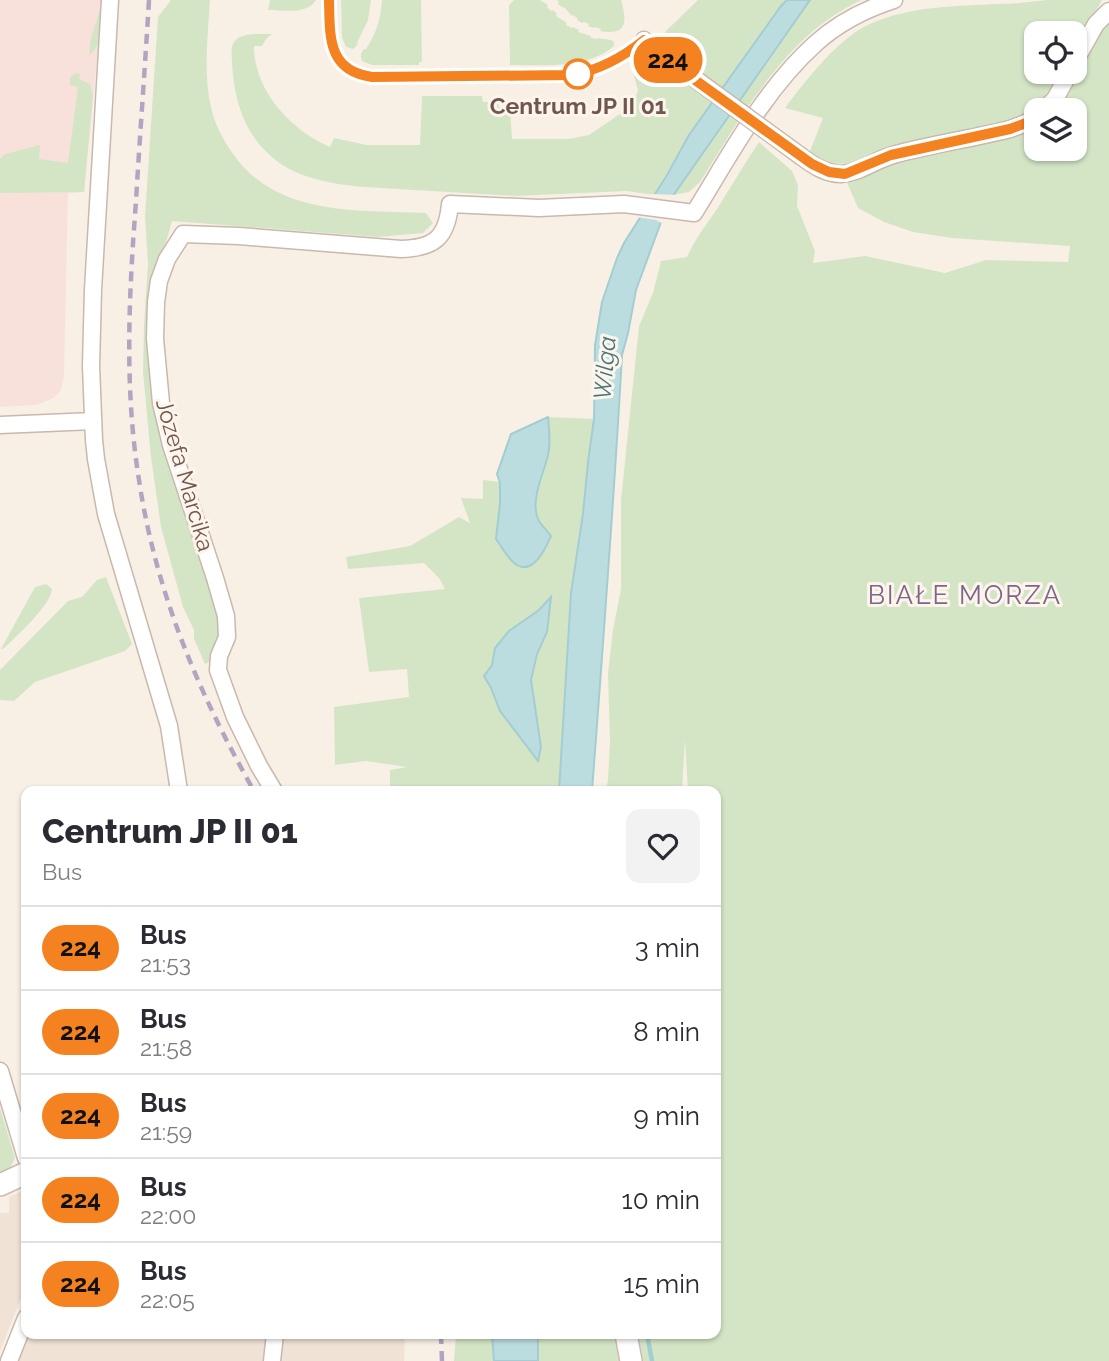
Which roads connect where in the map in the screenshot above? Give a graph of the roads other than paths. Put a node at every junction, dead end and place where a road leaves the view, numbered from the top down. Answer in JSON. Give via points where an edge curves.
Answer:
{"nodes":[{"id":1,"x":110,"y":0,"type":"edge"},
{"id":2,"x":894,"y":0,"type":"edge"},
{"id":3,"x":1109,"y":10,"type":"edge"},
{"id":4,"x":644,"y":40,"type":"dead end"},
{"id":5,"x":1087,"y":40,"type":"edge"},
{"id":6,"x":1024,"y":124,"type":"edge"},
{"id":7,"x":93,"y":421,"type":"junction"},
{"id":8,"x":0,"y":425,"type":"edge"},
{"id":9,"x":178,"y":786,"type":"edge"},
{"id":10,"x":271,"y":786,"type":"edge"},
{"id":11,"x":0,"y":1071,"type":"edge"},
{"id":12,"x":21,"y":1141,"type":"edge"},
{"id":13,"x":21,"y":1176,"type":"edge"},
{"id":14,"x":0,"y":1185,"type":"edge"},
{"id":15,"x":21,"y":1331,"type":"edge"},
{"id":16,"x":274,"y":1339,"type":"edge"},
{"id":17,"x":627,"y":1339,"type":"edge"},
{"id":18,"x":9,"y":1361,"type":"edge"},
{"id":19,"x":272,"y":1361,"type":"edge"},
{"id":20,"x":631,"y":1361,"type":"edge"}],
"edges":[{"from":1,"to":7,"type":"street","via":[[91,338]]},
{"from":2,"to":10,"type":"street","name":"Józefa Marcika","via":[[835,28],[789,71],[694,213],[638,205],[517,208],[450,204],[441,236],[414,249],[183,234],[167,259],[156,302],[160,403],[226,616],[227,637],[218,670],[235,718]]},
{"from":3,"to":5,"type":"street"},
{"from":4,"to":6,"type":"street","bridge":true,"via":[[802,157],[821,170],[838,174],[891,155]]},
{"from":7,"to":8,"type":"street"},
{"from":7,"to":9,"type":"street","via":[[106,513],[169,726]]},
{"from":11,"to":12,"type":"street"},
{"from":13,"to":14,"type":"street"},
{"from":15,"to":18,"type":"street"},
{"from":16,"to":19,"type":"street"},
{"from":17,"to":20,"type":"street"}]}
